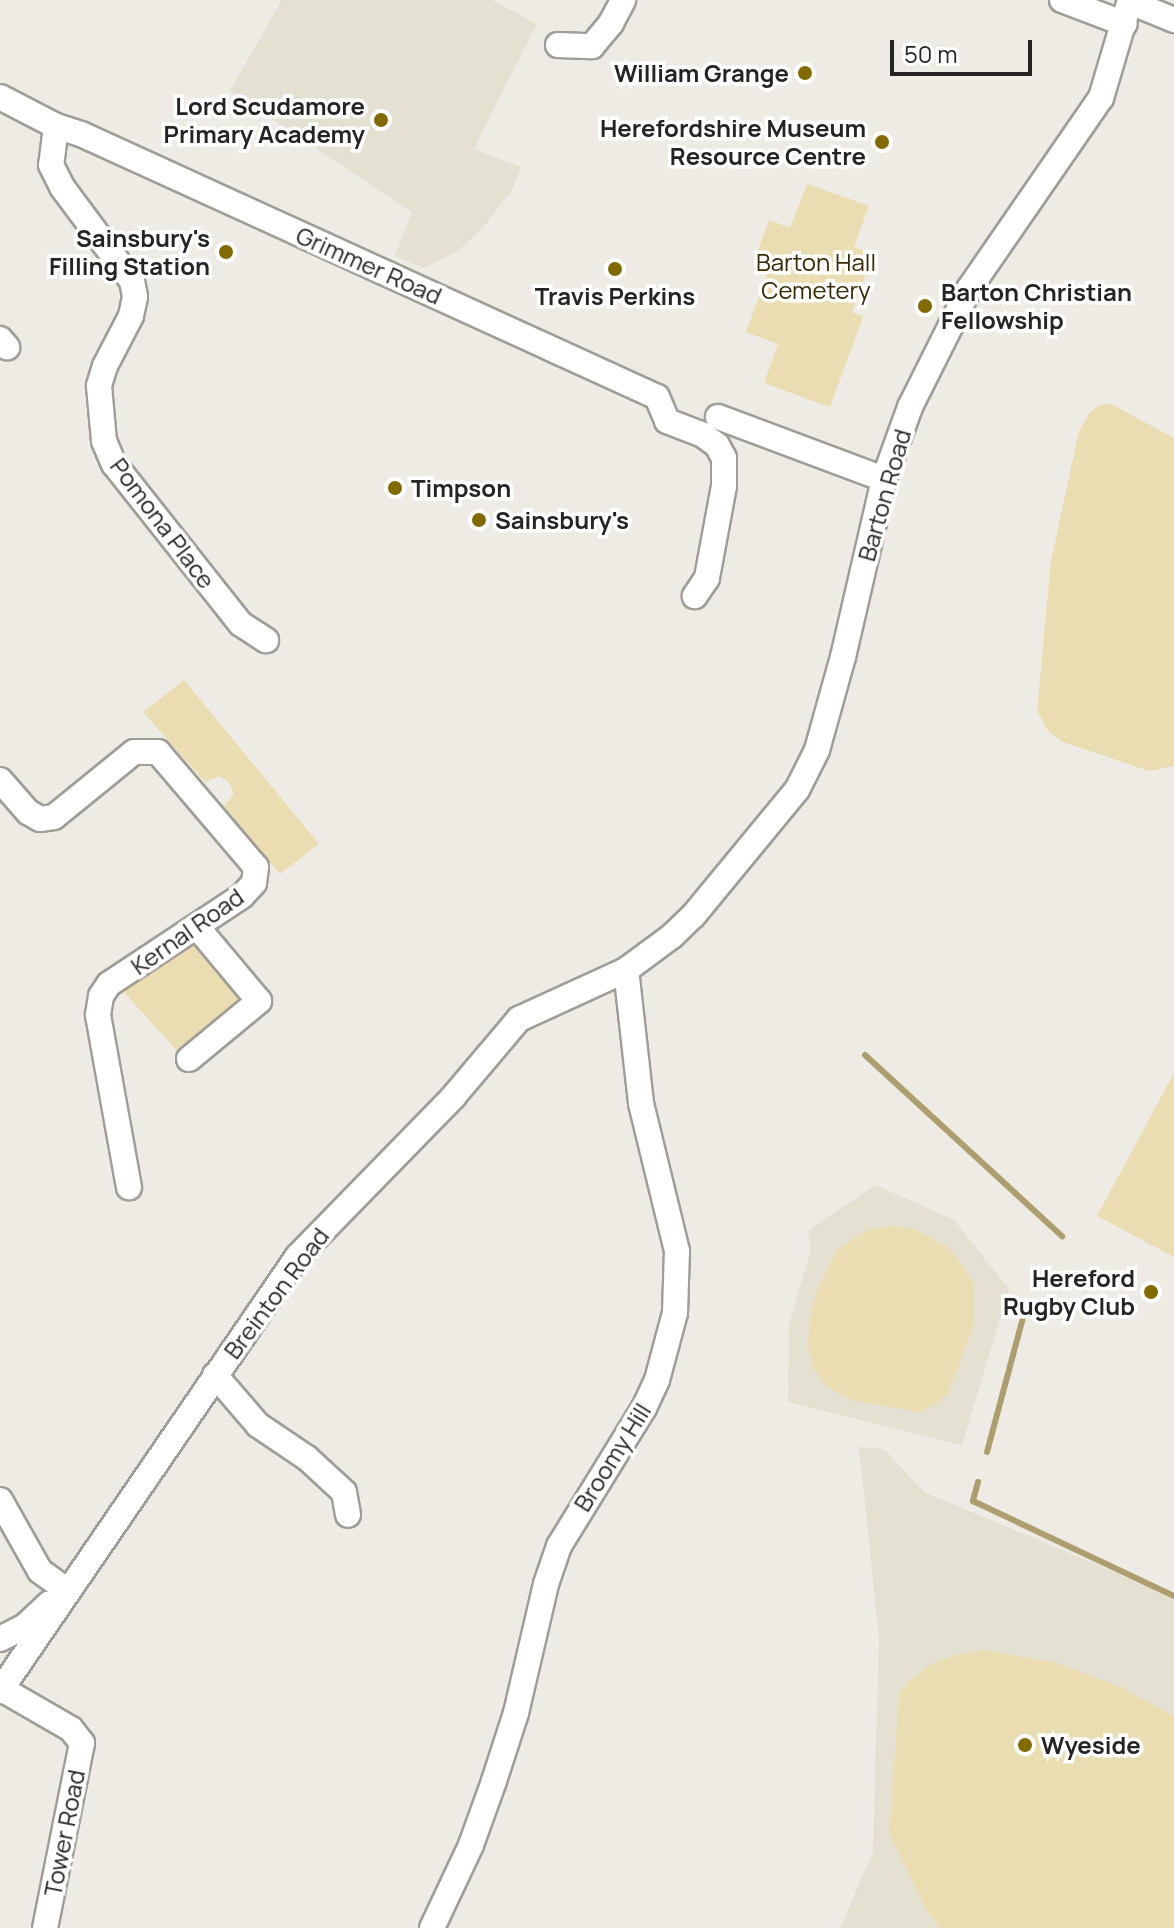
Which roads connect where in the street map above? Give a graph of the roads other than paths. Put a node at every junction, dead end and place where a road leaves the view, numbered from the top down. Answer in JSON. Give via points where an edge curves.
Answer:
{"nodes":[{"id":1,"x":623,"y":0,"type":"edge"},
{"id":2,"x":1062,"y":0,"type":"edge"},
{"id":3,"x":1128,"y":9,"type":"edge"},
{"id":4,"x":1174,"y":20,"type":"edge"},
{"id":5,"x":558,"y":45,"type":"dead end"},
{"id":6,"x":0,"y":97,"type":"edge"},
{"id":7,"x":56,"y":126,"type":"junction"},
{"id":8,"x":718,"y":417,"type":"dead end"},
{"id":9,"x":884,"y":479,"type":"junction"},
{"id":10,"x":695,"y":596,"type":"dead end"},
{"id":11,"x":266,"y":640,"type":"dead end"},
{"id":12,"x":0,"y":780,"type":"edge"},
{"id":13,"x":198,"y":928,"type":"junction"},
{"id":14,"x":626,"y":970,"type":"junction"},
{"id":15,"x":189,"y":1059,"type":"dead end"},
{"id":16,"x":129,"y":1187,"type":"dead end"},
{"id":17,"x":215,"y":1375,"type":"junction"},
{"id":18,"x":0,"y":1500,"type":"edge"},
{"id":19,"x":348,"y":1515,"type":"dead end"},
{"id":20,"x":66,"y":1590,"type":"junction"},
{"id":21,"x":0,"y":1639,"type":"edge"},
{"id":22,"x":0,"y":1690,"type":"edge"},
{"id":23,"x":45,"y":1928,"type":"edge"},
{"id":24,"x":432,"y":1928,"type":"edge"}],
"edges":[{"from":1,"to":5,"type":"street","via":[[596,57]]},
{"from":2,"to":3,"type":"street"},
{"from":3,"to":4,"type":"street"},
{"from":3,"to":9,"type":"street","name":"Barton Road","via":[[1101,98],[969,289],[910,407]]},
{"from":6,"to":7,"type":"street","name":"Grimmer Road"},
{"from":7,"to":10,"type":"street","name":"Grimmer Road","via":[[657,397],[667,421],[703,435],[724,458],[707,578]]},
{"from":7,"to":11,"type":"street","name":"Pomona Place","via":[[51,165],[132,281],[135,297],[99,386],[104,441],[114,464],[241,624]]},
{"from":8,"to":9,"type":"street"},
{"from":9,"to":14,"type":"street","name":"Barton Road","via":[[843,657],[808,770],[763,834],[693,916]]},
{"from":12,"to":13,"type":"street","name":"Kernal Road","via":[[28,812],[40,819],[54,817],[134,752],[158,752],[256,867],[254,883],[242,896]]},
{"from":13,"to":15,"type":"street","via":[[259,1001]]},
{"from":13,"to":16,"type":"street","name":"Kernal Road","via":[[109,984],[98,1005]]},
{"from":14,"to":17,"type":"street","name":"Breinton Road","via":[[533,1010],[511,1027],[453,1097],[298,1256]]},
{"from":14,"to":24,"type":"street","name":"Broomy Hill","via":[[643,1115],[677,1251],[675,1313],[644,1408],[559,1546],[494,1781]]},
{"from":17,"to":19,"type":"street","via":[[258,1425],[307,1458],[344,1492]]},
{"from":17,"to":20,"type":"street","name":"Breinton Road"},
{"from":18,"to":20,"type":"street","via":[[40,1571]]},
{"from":20,"to":21,"type":"street","via":[[25,1626]]},
{"from":20,"to":22,"type":"street","name":"Breinton Road"},
{"from":22,"to":23,"type":"street","name":"Tower Road","via":[[71,1729],[82,1743]]}]}
